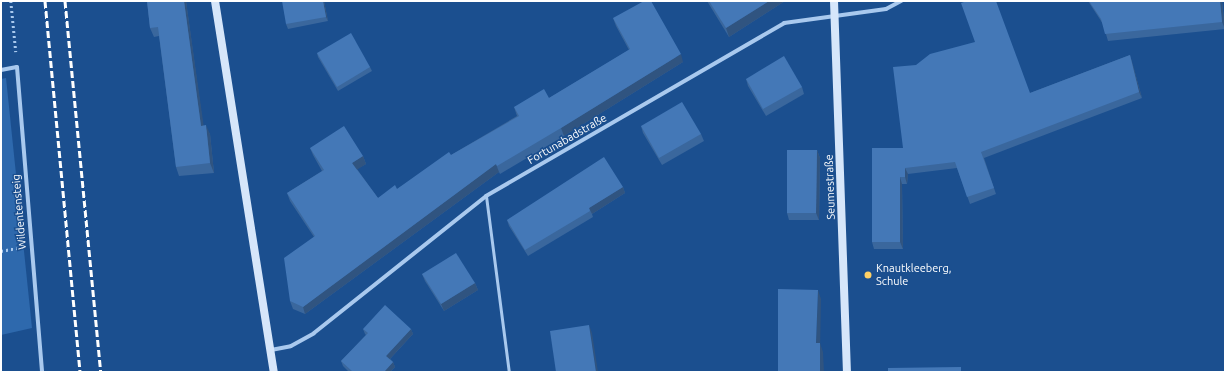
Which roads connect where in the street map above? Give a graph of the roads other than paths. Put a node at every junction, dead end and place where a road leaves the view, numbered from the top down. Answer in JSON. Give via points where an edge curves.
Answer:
{"nodes":[{"id":1,"x":215,"y":1,"type":"edge"},
{"id":2,"x":834,"y":1,"type":"edge"},
{"id":3,"x":901,"y":1,"type":"edge"},
{"id":4,"x":834,"y":15,"type":"junction"},
{"id":5,"x":1,"y":70,"type":"edge"},
{"id":6,"x":486,"y":196,"type":"junction"},
{"id":7,"x":271,"y":350,"type":"junction"},
{"id":8,"x":42,"y":372,"type":"edge"},
{"id":9,"x":274,"y":372,"type":"edge"},
{"id":10,"x":510,"y":372,"type":"edge"},
{"id":11,"x":847,"y":372,"type":"edge"}],
"edges":[{"from":1,"to":7,"type":"main road"},
{"from":2,"to":4,"type":"main road","name":"Seumestraße"},
{"from":3,"to":4,"type":"street","name":"Fortunabadstraße","via":[[886,9]]},
{"from":4,"to":6,"type":"street","name":"Fortunabadstraße","via":[[784,23]]},
{"from":4,"to":11,"type":"main road","name":"Seumestraße"},
{"from":5,"to":8,"type":"street","name":"Wildentensteig","via":[[17,67]]},
{"from":6,"to":7,"type":"street","name":"Fortunabadstraße","via":[[314,333],[291,346]]},
{"from":6,"to":10,"type":"lane"},
{"from":7,"to":9,"type":"main road"}]}
